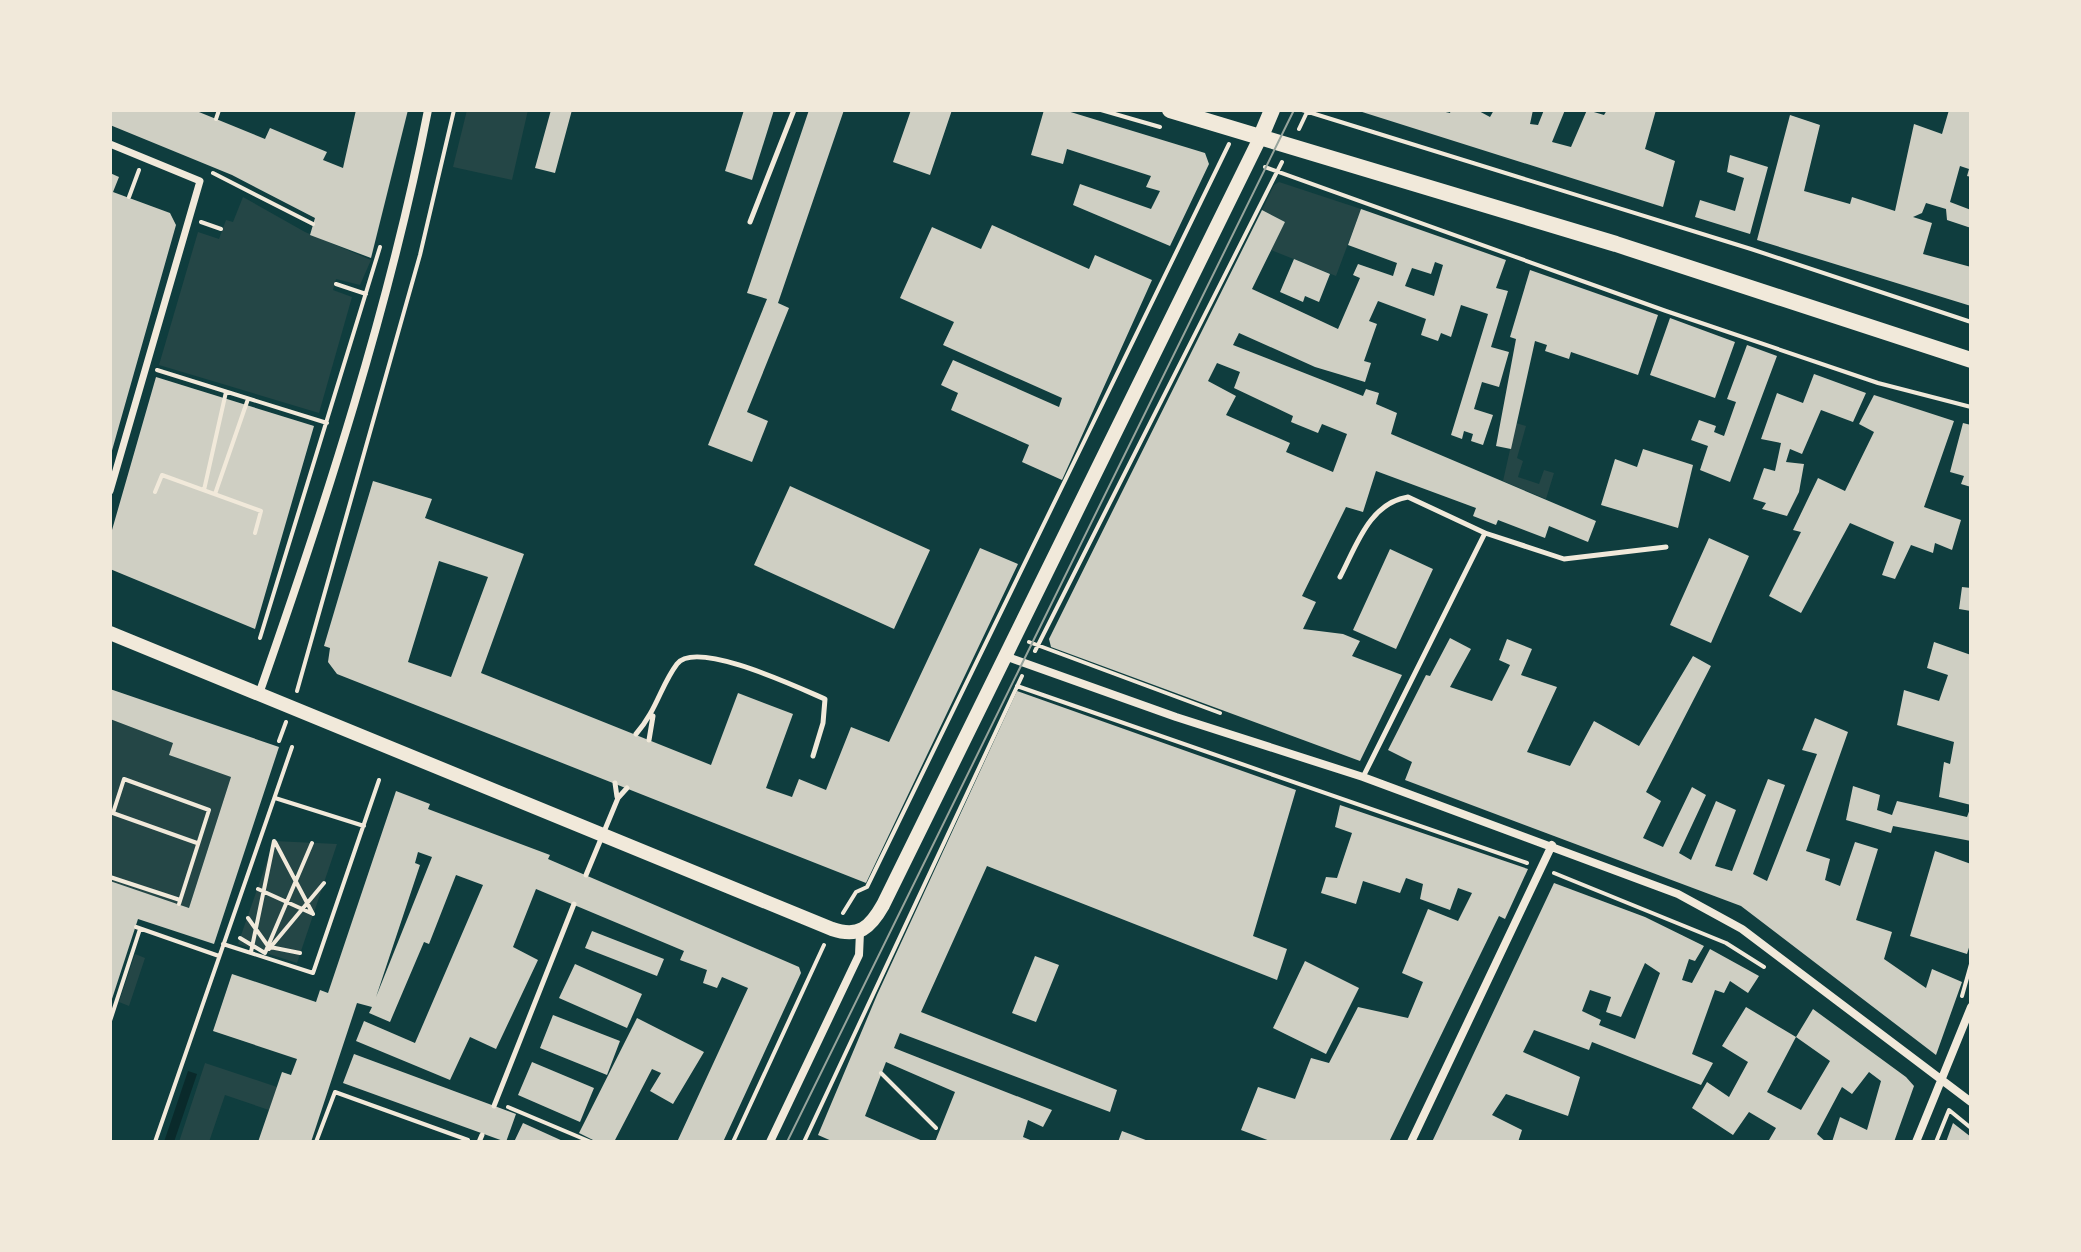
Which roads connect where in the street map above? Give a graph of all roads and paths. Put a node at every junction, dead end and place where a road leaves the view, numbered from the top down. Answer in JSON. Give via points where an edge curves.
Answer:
{"nodes":[{"id":1,"x":219,"y":110,"type":"edge"},
{"id":2,"x":428,"y":110,"type":"edge"},
{"id":3,"x":454,"y":110,"type":"edge"},
{"id":4,"x":794,"y":110,"type":"edge"},
{"id":5,"x":1101,"y":110,"type":"edge"},
{"id":6,"x":1170,"y":110,"type":"edge"},
{"id":7,"x":1272,"y":110,"type":"edge"},
{"id":8,"x":1306,"y":110,"type":"edge"},
{"id":9,"x":216,"y":119,"type":"dead end"},
{"id":10,"x":1162,"y":128,"type":"dead end"},
{"id":11,"x":1236,"y":129,"type":"junction"},
{"id":12,"x":1261,"y":136,"type":"junction"},
{"id":13,"x":110,"y":144,"type":"edge"},
{"id":14,"x":1218,"y":145,"type":"dead end"},
{"id":15,"x":1291,"y":145,"type":"junction"},
{"id":16,"x":1227,"y":147,"type":"junction"},
{"id":17,"x":143,"y":158,"type":"junction"},
{"id":18,"x":1250,"y":158,"type":"junction"},
{"id":19,"x":203,"y":169,"type":"dead end"},
{"id":20,"x":1276,"y":174,"type":"junction"},
{"id":21,"x":129,"y":197,"type":"dead end"},
{"id":22,"x":200,"y":222,"type":"dead end"},
{"id":23,"x":750,"y":222,"type":"dead end"},
{"id":24,"x":313,"y":224,"type":"dead end"},
{"id":25,"x":221,"y":229,"type":"dead end"},
{"id":26,"x":383,"y":238,"type":"dead end"},
{"id":27,"x":336,"y":284,"type":"dead end"},
{"id":28,"x":366,"y":294,"type":"junction"},
{"id":29,"x":1971,"y":322,"type":"edge"},
{"id":30,"x":1971,"y":360,"type":"edge"},
{"id":31,"x":148,"y":367,"type":"junction"},
{"id":32,"x":226,"y":392,"type":"junction"},
{"id":33,"x":248,"y":399,"type":"junction"},
{"id":34,"x":1971,"y":407,"type":"edge"},
{"id":35,"x":327,"y":423,"type":"junction"},
{"id":36,"x":204,"y":490,"type":"junction"},
{"id":37,"x":110,"y":491,"type":"edge"},
{"id":38,"x":155,"y":492,"type":"dead end"},
{"id":39,"x":215,"y":494,"type":"junction"},
{"id":40,"x":255,"y":533,"type":"dead end"},
{"id":41,"x":1485,"y":533,"type":"junction"},
{"id":42,"x":1666,"y":547,"type":"dead end"},
{"id":43,"x":1340,"y":577,"type":"dead end"},
{"id":44,"x":110,"y":633,"type":"edge"},
{"id":45,"x":260,"y":638,"type":"dead end"},
{"id":46,"x":1005,"y":655,"type":"junction"},
{"id":47,"x":307,"y":662,"type":"dead end"},
{"id":48,"x":1027,"y":665,"type":"junction"},
{"id":49,"x":1017,"y":686,"type":"junction"},
{"id":50,"x":259,"y":694,"type":"junction"},
{"id":51,"x":653,"y":715,"type":"junction"},
{"id":52,"x":636,"y":734,"type":"dead end"},
{"id":53,"x":649,"y":740,"type":"dead end"},
{"id":54,"x":292,"y":747,"type":"dead end"},
{"id":55,"x":813,"y":756,"type":"dead end"},
{"id":56,"x":1363,"y":777,"type":"junction"},
{"id":57,"x":379,"y":780,"type":"dead end"},
{"id":58,"x":615,"y":783,"type":"dead end"},
{"id":59,"x":627,"y":788,"type":"dead end"},
{"id":60,"x":274,"y":798,"type":"junction"},
{"id":61,"x":618,"y":798,"type":"junction"},
{"id":62,"x":112,"y":813,"type":"edge"},
{"id":63,"x":364,"y":826,"type":"junction"},
{"id":64,"x":603,"y":833,"type":"junction"},
{"id":65,"x":197,"y":843,"type":"junction"},
{"id":66,"x":312,"y":843,"type":"dead end"},
{"id":67,"x":1552,"y":845,"type":"junction"},
{"id":68,"x":1543,"y":868,"type":"junction"},
{"id":69,"x":586,"y":875,"type":"dead end"},
{"id":70,"x":110,"y":877,"type":"edge"},
{"id":71,"x":296,"y":880,"type":"junction"},
{"id":72,"x":324,"y":883,"type":"dead end"},
{"id":73,"x":258,"y":889,"type":"dead end"},
{"id":74,"x":264,"y":892,"type":"junction"},
{"id":75,"x":287,"y":902,"type":"junction"},
{"id":76,"x":307,"y":902,"type":"junction"},
{"id":77,"x":574,"y":904,"type":"dead end"},
{"id":78,"x":301,"y":909,"type":"junction"},
{"id":79,"x":248,"y":918,"type":"dead end"},
{"id":80,"x":832,"y":929,"type":"junction"},
{"id":81,"x":171,"y":930,"type":"dead end"},
{"id":82,"x":256,"y":930,"type":"junction"},
{"id":83,"x":860,"y":932,"type":"junction"},
{"id":84,"x":240,"y":938,"type":"dead end"},
{"id":85,"x":168,"y":939,"type":"junction"},
{"id":86,"x":223,"y":944,"type":"junction"},
{"id":87,"x":253,"y":946,"type":"junction"},
{"id":88,"x":269,"y":946,"type":"junction"},
{"id":89,"x":251,"y":953,"type":"junction"},
{"id":90,"x":300,"y":953,"type":"dead end"},
{"id":91,"x":264,"y":955,"type":"junction"},
{"id":92,"x":219,"y":956,"type":"junction"},
{"id":93,"x":1769,"y":970,"type":"dead end"},
{"id":94,"x":1971,"y":1007,"type":"edge"},
{"id":95,"x":110,"y":1021,"type":"edge"},
{"id":96,"x":881,"y":1073,"type":"dead end"},
{"id":97,"x":1942,"y":1079,"type":"junction"},
{"id":98,"x":1936,"y":1093,"type":"junction"},
{"id":99,"x":1971,"y":1102,"type":"edge"},
{"id":100,"x":494,"y":1106,"type":"dead end"},
{"id":101,"x":505,"y":1106,"type":"dead end"},
{"id":102,"x":1949,"y":1110,"type":"junction"},
{"id":103,"x":936,"y":1128,"type":"dead end"},
{"id":104,"x":1971,"y":1128,"type":"edge"},
{"id":105,"x":482,"y":1135,"type":"dead end"},
{"id":106,"x":155,"y":1142,"type":"edge"},
{"id":107,"x":316,"y":1142,"type":"edge"},
{"id":108,"x":467,"y":1142,"type":"edge"},
{"id":109,"x":479,"y":1142,"type":"edge"},
{"id":110,"x":591,"y":1142,"type":"edge"},
{"id":111,"x":733,"y":1142,"type":"edge"},
{"id":112,"x":770,"y":1142,"type":"edge"},
{"id":113,"x":804,"y":1142,"type":"edge"},
{"id":114,"x":1411,"y":1142,"type":"edge"},
{"id":115,"x":1916,"y":1142,"type":"edge"},
{"id":116,"x":1936,"y":1142,"type":"edge"}],
"edges":[{"from":1,"to":9,"type":"path"},
{"from":2,"to":50,"type":"street","via":[[397,246],[341,441]]},
{"from":3,"to":47,"type":"path","via":[[420,255]]},
{"from":4,"to":23,"type":"lane"},
{"from":5,"to":10,"type":"path"},
{"from":6,"to":11,"type":"main road"},
{"from":7,"to":12,"type":"main road"},
{"from":8,"to":15,"type":"path"},
{"from":8,"to":29,"type":"path"},
{"from":11,"to":12,"type":"main road"},
{"from":11,"to":16,"type":"path"},
{"from":12,"to":15,"type":"main road"},
{"from":12,"to":18,"type":"street"},
{"from":13,"to":17,"type":"street"},
{"from":14,"to":16,"type":"path"},
{"from":15,"to":20,"type":"path"},
{"from":15,"to":30,"type":"main road"},
{"from":16,"to":18,"type":"path"},
{"from":16,"to":80,"type":"path","via":[[867,887],[856,892]]},
{"from":17,"to":21,"type":"path"},
{"from":17,"to":31,"type":"street","via":[[200,181]]},
{"from":18,"to":20,"type":"path"},
{"from":18,"to":46,"type":"street"},
{"from":19,"to":24,"type":"path"},
{"from":20,"to":34,"type":"path","via":[[1878,383]]},
{"from":20,"to":48,"type":"path"},
{"from":22,"to":25,"type":"path"},
{"from":26,"to":28,"type":"path"},
{"from":27,"to":28,"type":"path"},
{"from":28,"to":35,"type":"path"},
{"from":31,"to":32,"type":"path"},
{"from":31,"to":37,"type":"street"},
{"from":32,"to":33,"type":"path"},
{"from":32,"to":36,"type":"path"},
{"from":33,"to":35,"type":"path"},
{"from":33,"to":39,"type":"path"},
{"from":35,"to":45,"type":"path"},
{"from":36,"to":38,"type":"path","via":[[162,475]]},
{"from":36,"to":39,"type":"path"},
{"from":39,"to":40,"type":"path","via":[[261,511]]},
{"from":41,"to":42,"type":"lane","via":[[1564,559]]},
{"from":41,"to":43,"type":"lane","via":[[1408,497],[1396,499],[1372,518]]},
{"from":41,"to":56,"type":"lane"},
{"from":44,"to":50,"type":"street"},
{"from":46,"to":48,"type":"street"},
{"from":46,"to":83,"type":"street","via":[[883,905]]},
{"from":48,"to":49,"type":"path"},
{"from":48,"to":56,"type":"street"},
{"from":49,"to":68,"type":"path"},
{"from":49,"to":113,"type":"path"},
{"from":50,"to":64,"type":"street"},
{"from":51,"to":52,"type":"lane"},
{"from":51,"to":53,"type":"lane"},
{"from":51,"to":55,"type":"lane","via":[[678,663],[687,657],[731,663],[825,699]]},
{"from":54,"to":60,"type":"path"},
{"from":56,"to":67,"type":"street"},
{"from":57,"to":63,"type":"path"},
{"from":58,"to":61,"type":"lane"},
{"from":59,"to":61,"type":"lane"},
{"from":60,"to":63,"type":"path"},
{"from":60,"to":86,"type":"path"},
{"from":61,"to":64,"type":"lane"},
{"from":62,"to":65,"type":"path"},
{"from":62,"to":65,"type":"path","via":[[124,779],[209,810]]},
{"from":63,"to":91,"type":"path","via":[[313,973]]},
{"from":64,"to":69,"type":"lane"},
{"from":64,"to":80,"type":"street"},
{"from":65,"to":70,"type":"path","via":[[180,902]]},
{"from":66,"to":71,"type":"path"},
{"from":67,"to":68,"type":"street"},
{"from":67,"to":97,"type":"street","via":[[1678,894],[1742,929]]},
{"from":68,"to":93,"type":"path","via":[[1713,937]]},
{"from":68,"to":114,"type":"street"},
{"from":71,"to":74,"type":"path","via":[[274,841]]},
{"from":71,"to":75,"type":"path"},
{"from":71,"to":76,"type":"path"},
{"from":72,"to":76,"type":"path"},
{"from":73,"to":74,"type":"path"},
{"from":74,"to":75,"type":"path"},
{"from":74,"to":82,"type":"path"},
{"from":75,"to":78,"type":"path"},
{"from":75,"to":88,"type":"path"},
{"from":76,"to":78,"type":"path"},
{"from":76,"to":78,"type":"path","via":[[313,914]]},
{"from":77,"to":100,"type":"lane"},
{"from":78,"to":88,"type":"path"},
{"from":79,"to":82,"type":"path"},
{"from":80,"to":83,"type":"street"},
{"from":80,"to":111,"type":"path"},
{"from":81,"to":85,"type":"path"},
{"from":82,"to":87,"type":"path"},
{"from":82,"to":88,"type":"path"},
{"from":83,"to":112,"type":"street","via":[[859,955]]},
{"from":84,"to":87,"type":"path"},
{"from":85,"to":92,"type":"path"},
{"from":85,"to":95,"type":"path","via":[[138,928]]},
{"from":86,"to":89,"type":"path"},
{"from":86,"to":92,"type":"path"},
{"from":87,"to":89,"type":"path"},
{"from":87,"to":91,"type":"path"},
{"from":88,"to":90,"type":"path"},
{"from":88,"to":91,"type":"path"},
{"from":89,"to":91,"type":"path"},
{"from":92,"to":106,"type":"path"},
{"from":94,"to":97,"type":"street"},
{"from":96,"to":103,"type":"path"},
{"from":97,"to":98,"type":"street"},
{"from":97,"to":99,"type":"street"},
{"from":98,"to":102,"type":"path"},
{"from":98,"to":115,"type":"street"},
{"from":101,"to":110,"type":"path"},
{"from":102,"to":104,"type":"path"},
{"from":102,"to":116,"type":"path"},
{"from":105,"to":109,"type":"lane"},
{"from":107,"to":108,"type":"path","via":[[335,1092]]}]}
